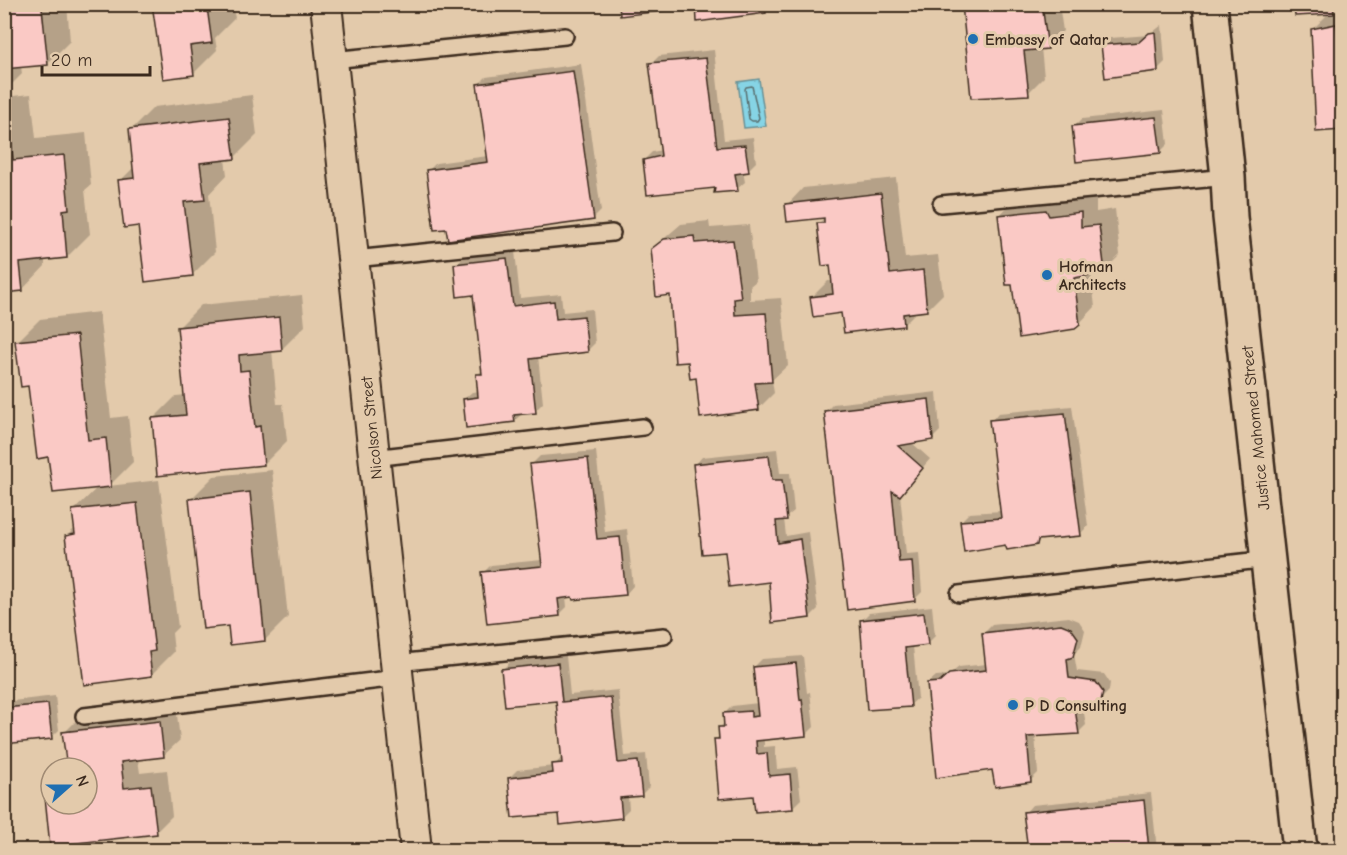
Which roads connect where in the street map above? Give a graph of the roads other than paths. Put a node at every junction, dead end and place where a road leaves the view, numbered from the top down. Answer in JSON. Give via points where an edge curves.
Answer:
{"nodes":[{"id":1,"x":326,"y":4,"type":"edge"},
{"id":2,"x":1210,"y":4,"type":"edge"},
{"id":3,"x":565,"y":36,"type":"dead end"},
{"id":4,"x":332,"y":60,"type":"junction"},
{"id":5,"x":1228,"y":177,"type":"junction"},
{"id":6,"x":941,"y":204,"type":"dead end"},
{"id":7,"x":612,"y":233,"type":"dead end"},
{"id":8,"x":354,"y":259,"type":"junction"},
{"id":9,"x":643,"y":427,"type":"dead end"},
{"id":10,"x":373,"y":458,"type":"junction"},
{"id":11,"x":1269,"y":559,"type":"junction"},
{"id":12,"x":959,"y":594,"type":"dead end"},
{"id":13,"x":664,"y":636,"type":"dead end"},
{"id":14,"x":396,"y":670,"type":"junction"},
{"id":15,"x":84,"y":716,"type":"dead end"},
{"id":16,"x":416,"y":850,"type":"edge"},
{"id":17,"x":1300,"y":850,"type":"edge"}],
"edges":[{"from":1,"to":4,"type":"street","name":"Nicolson Street"},
{"from":2,"to":5,"type":"main road","name":"Justice Mahomed Street"},
{"from":3,"to":4,"type":"lane"},
{"from":4,"to":8,"type":"street","name":"Nicolson Street"},
{"from":5,"to":6,"type":"lane"},
{"from":5,"to":11,"type":"main road","name":"Justice Mahomed Street"},
{"from":7,"to":8,"type":"lane"},
{"from":8,"to":10,"type":"street","name":"Nicolson Street"},
{"from":9,"to":10,"type":"lane"},
{"from":10,"to":14,"type":"street","name":"Nicolson Street"},
{"from":11,"to":12,"type":"lane"},
{"from":11,"to":17,"type":"main road","name":"Justice Mahomed Street"},
{"from":13,"to":14,"type":"lane"},
{"from":14,"to":15,"type":"lane"},
{"from":14,"to":16,"type":"street","name":"Nicolson Street"}]}
